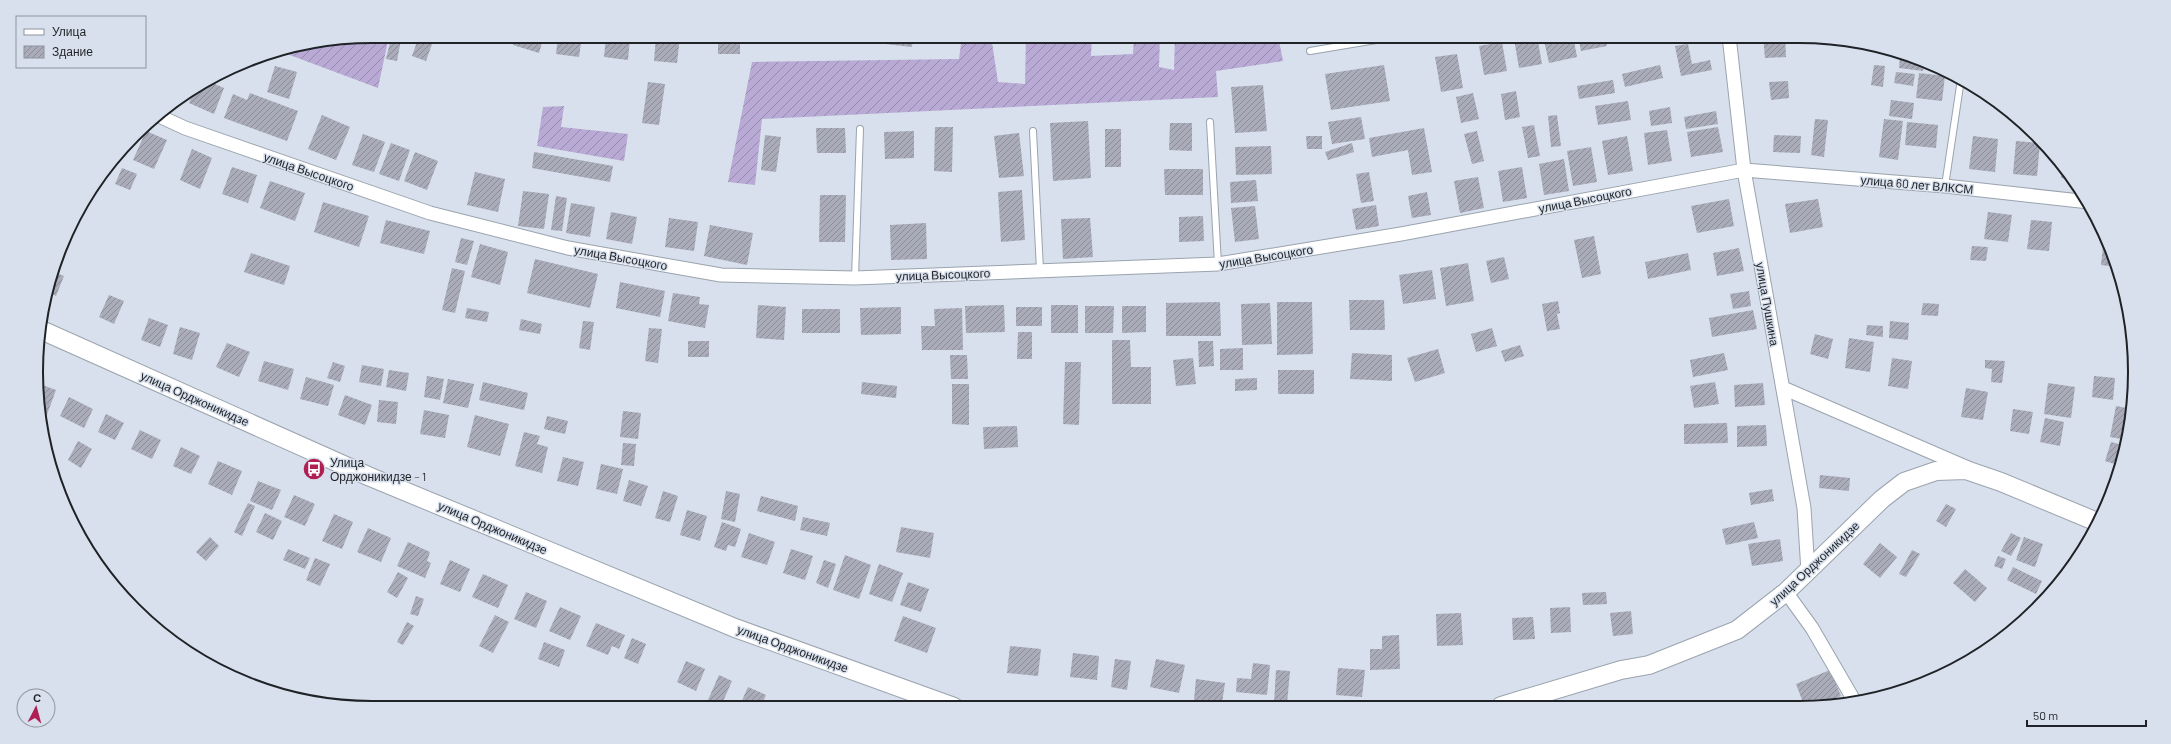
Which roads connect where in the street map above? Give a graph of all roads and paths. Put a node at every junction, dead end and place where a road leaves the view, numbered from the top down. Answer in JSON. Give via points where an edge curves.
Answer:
{"nodes":[{"id":1,"x":1358,"y":43,"type":"edge"},
{"id":2,"x":1731,"y":43,"type":"edge"},
{"id":3,"x":1310,"y":51,"type":"dead end"},
{"id":4,"x":1960,"y":85,"type":"edge"},
{"id":5,"x":163,"y":118,"type":"edge"},
{"id":6,"x":1210,"y":122,"type":"dead end"},
{"id":7,"x":860,"y":129,"type":"dead end"},
{"id":8,"x":1033,"y":131,"type":"dead end"},
{"id":9,"x":1744,"y":170,"type":"junction"},
{"id":10,"x":1945,"y":186,"type":"junction"},
{"id":11,"x":2080,"y":201,"type":"edge"},
{"id":12,"x":1218,"y":264,"type":"junction"},
{"id":13,"x":1040,"y":270,"type":"junction"},
{"id":14,"x":855,"y":278,"type":"junction"},
{"id":15,"x":46,"y":332,"type":"edge"},
{"id":16,"x":1783,"y":388,"type":"junction"},
{"id":17,"x":2001,"y":482,"type":"junction"},
{"id":18,"x":2093,"y":520,"type":"edge"},
{"id":19,"x":1808,"y":572,"type":"junction"},
{"id":20,"x":1786,"y":592,"type":"junction"},
{"id":21,"x":1853,"y":696,"type":"edge"},
{"id":22,"x":937,"y":701,"type":"edge"},
{"id":23,"x":1518,"y":701,"type":"edge"}],
"edges":[{"from":1,"to":3,"type":"lane"},
{"from":2,"to":9,"type":"street","name":"улица Пушкина"},
{"from":4,"to":10,"type":"lane"},
{"from":5,"to":14,"type":"street","name":"улица Высоцкого","via":[[184,128],[430,213],[568,248],[721,275]]},
{"from":6,"to":12,"type":"lane"},
{"from":7,"to":14,"type":"lane"},
{"from":8,"to":13,"type":"lane"},
{"from":9,"to":10,"type":"street","name":"улица 60 лет ВЛКСМ"},
{"from":9,"to":12,"type":"street","name":"улица Высоцкого","via":[[1401,234]]},
{"from":9,"to":16,"type":"street","name":"улица Пушкина"},
{"from":10,"to":11,"type":"street","name":"улица 60 лет ВЛКСМ"},
{"from":12,"to":13,"type":"street","name":"улица Высоцкого"},
{"from":13,"to":14,"type":"street","name":"улица Высоцкого"},
{"from":15,"to":22,"type":"main road","name":"улица Орджоникидзе","via":[[368,476],[735,628]]},
{"from":16,"to":17,"type":"street"},
{"from":16,"to":19,"type":"street","name":"улица Пушкина","via":[[1804,508]]},
{"from":17,"to":18,"type":"main road","name":"улица Орджоникидзе"},
{"from":17,"to":19,"type":"main road","name":"улица Орджоникидзе","via":[[1966,470],[1958,470],[1936,471],[1904,482],[1882,499]]},
{"from":19,"to":20,"type":"main road","name":"улица Орджоникидзе"},
{"from":20,"to":21,"type":"street","via":[[1812,628]]},
{"from":20,"to":23,"type":"main road","name":"улица Орджоникидзе","via":[[1737,630],[1649,664]]}]}
